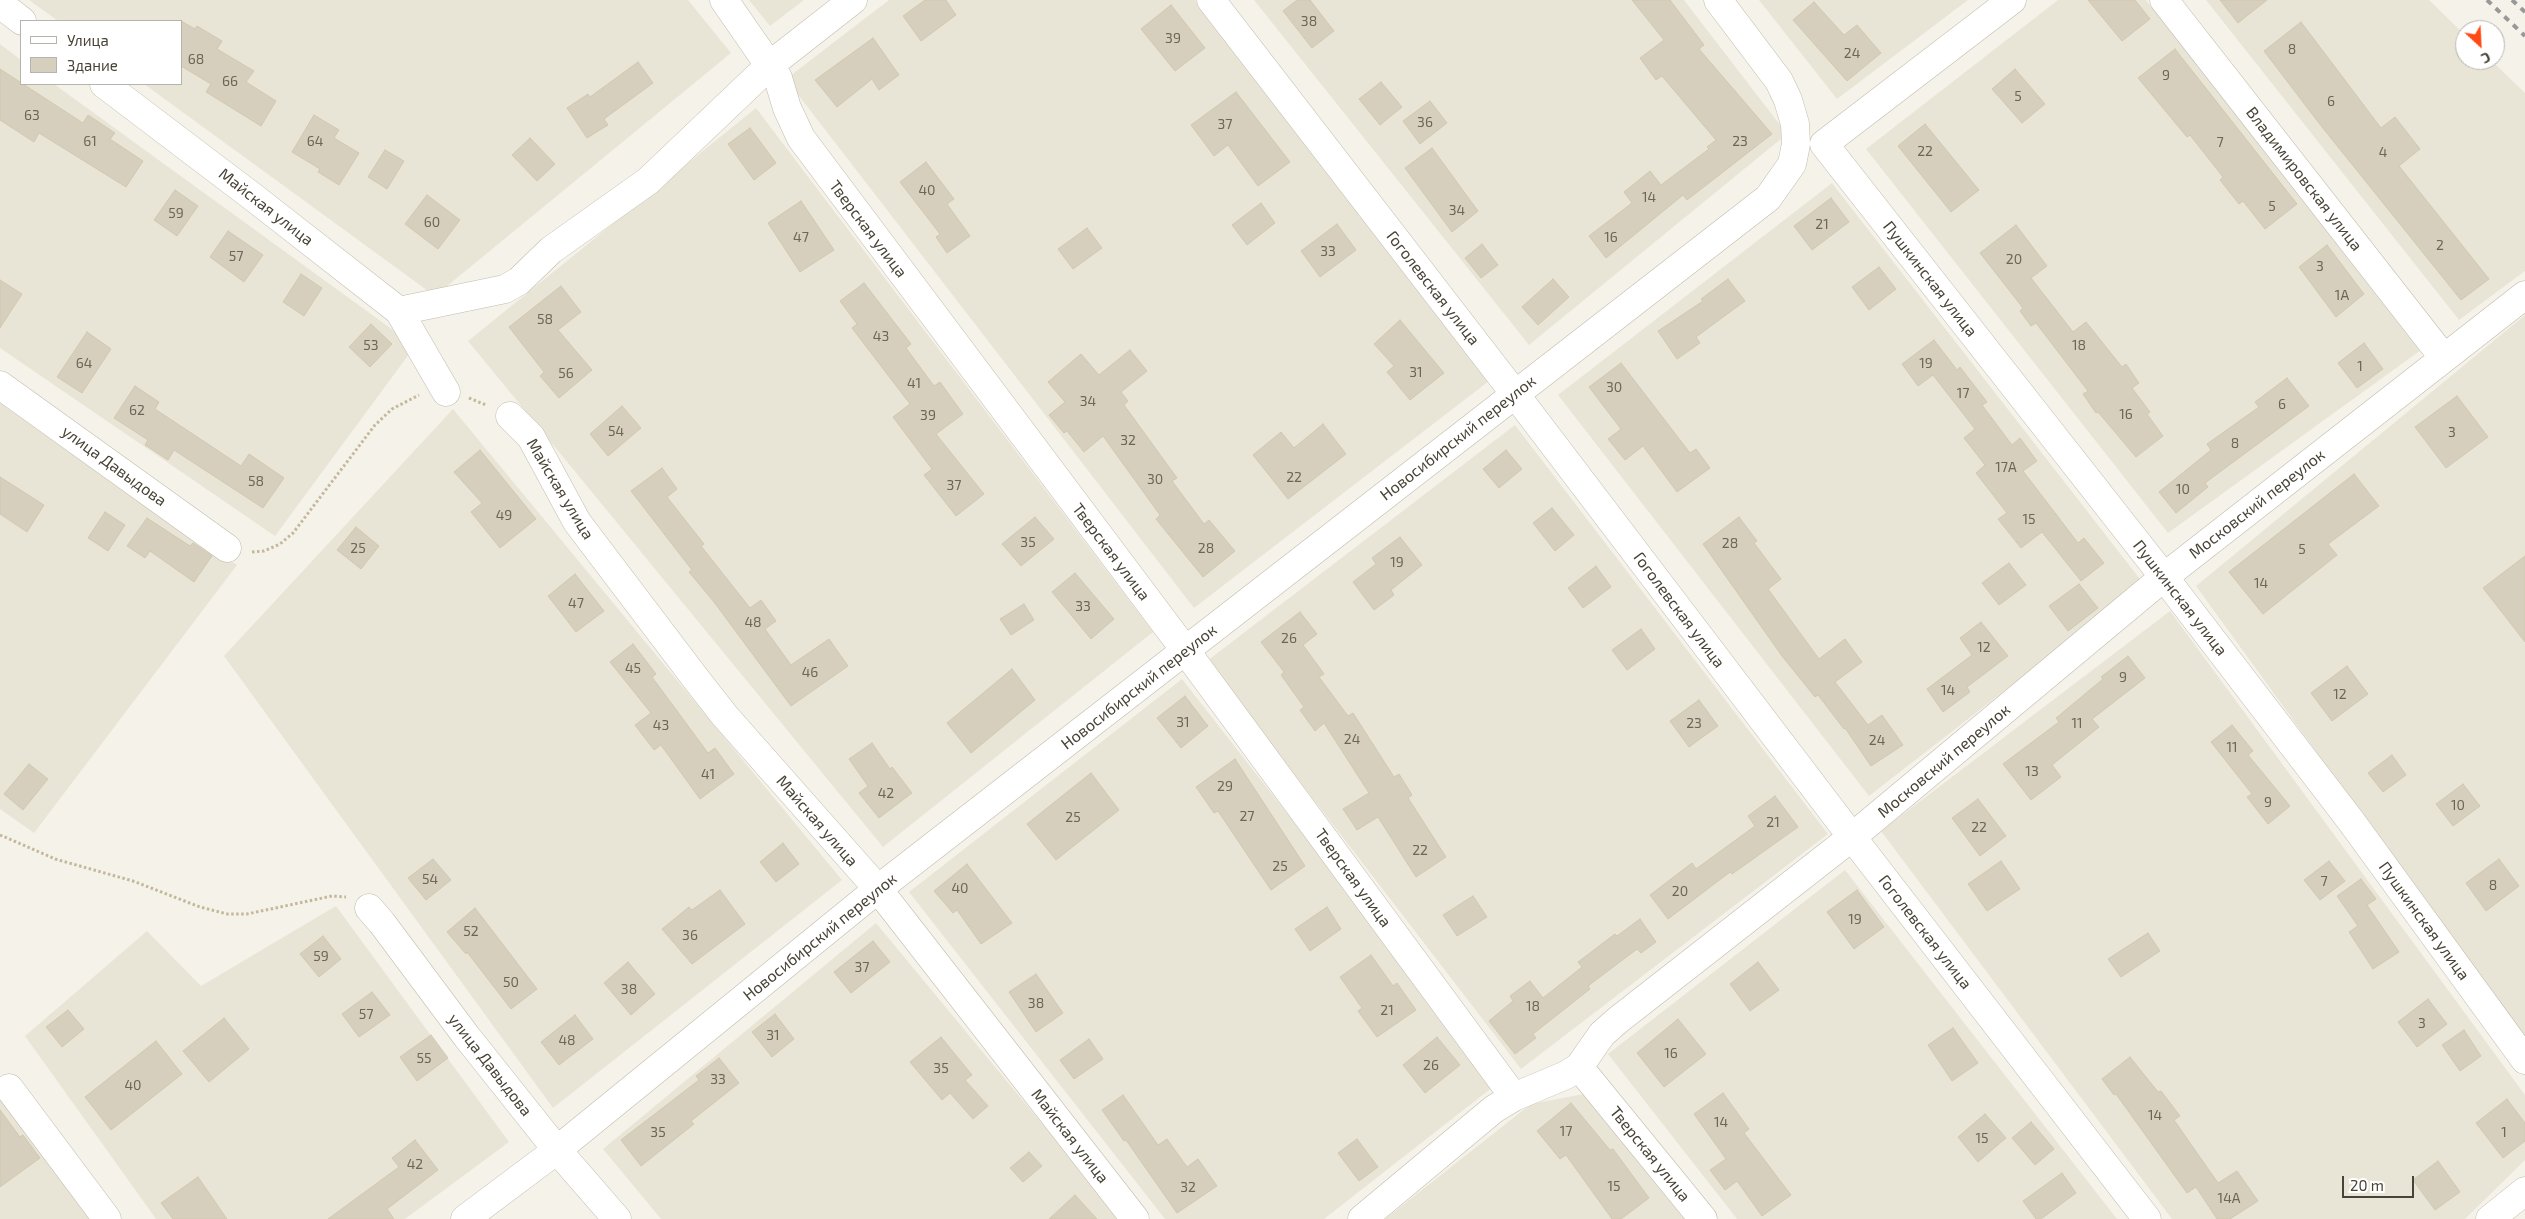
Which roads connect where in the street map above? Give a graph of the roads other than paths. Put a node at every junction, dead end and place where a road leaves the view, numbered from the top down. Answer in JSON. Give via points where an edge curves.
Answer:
{"nodes":[{"id":1,"x":724,"y":0,"type":"edge"},
{"id":2,"x":853,"y":0,"type":"edge"},
{"id":3,"x":1212,"y":0,"type":"edge"},
{"id":4,"x":1718,"y":0,"type":"edge"},
{"id":5,"x":2012,"y":0,"type":"edge"},
{"id":6,"x":2164,"y":0,"type":"edge"},
{"id":7,"x":0,"y":4,"type":"edge"},
{"id":8,"x":21,"y":20,"type":"edge"},
{"id":9,"x":770,"y":65,"type":"junction"},
{"id":10,"x":105,"y":85,"type":"edge"},
{"id":11,"x":1796,"y":144,"type":"junction"},
{"id":12,"x":1824,"y":144,"type":"junction"},
{"id":13,"x":2525,"y":295,"type":"edge"},
{"id":14,"x":398,"y":311,"type":"junction"},
{"id":15,"x":2444,"y":358,"type":"junction"},
{"id":16,"x":0,"y":385,"type":"edge"},
{"id":17,"x":446,"y":392,"type":"road end"},
{"id":18,"x":1515,"y":394,"type":"junction"},
{"id":19,"x":510,"y":416,"type":"road end"},
{"id":20,"x":227,"y":548,"type":"road end"},
{"id":21,"x":2164,"y":577,"type":"junction"},
{"id":22,"x":1186,"y":650,"type":"junction"},
{"id":23,"x":1852,"y":837,"type":"junction"},
{"id":24,"x":878,"y":889,"type":"junction"},
{"id":25,"x":369,"y":908,"type":"road end"},
{"id":26,"x":2525,"y":1060,"type":"edge"},
{"id":27,"x":1579,"y":1067,"type":"junction"},
{"id":28,"x":8,"y":1088,"type":"dead end"},
{"id":29,"x":1514,"y":1097,"type":"junction"},
{"id":30,"x":557,"y":1150,"type":"junction"},
{"id":31,"x":2525,"y":1191,"type":"edge"},
{"id":32,"x":107,"y":1219,"type":"edge"},
{"id":33,"x":465,"y":1219,"type":"edge"},
{"id":34,"x":617,"y":1219,"type":"edge"},
{"id":35,"x":1135,"y":1219,"type":"edge"},
{"id":36,"x":1362,"y":1219,"type":"edge"},
{"id":37,"x":1703,"y":1219,"type":"edge"},
{"id":38,"x":2147,"y":1219,"type":"edge"},
{"id":39,"x":2490,"y":1219,"type":"edge"}],
"edges":[{"from":1,"to":9,"type":"street","name":"Тверская улица"},
{"from":2,"to":9,"type":"street"},
{"from":3,"to":18,"type":"street","name":"Гоголевская улица"},
{"from":4,"to":11,"type":"street","via":[[1779,81],[1795,124]]},
{"from":5,"to":12,"type":"street"},
{"from":6,"to":15,"type":"street","name":"Владимировская улица"},
{"from":7,"to":8,"type":"street"},
{"from":9,"to":14,"type":"street","via":[[648,181],[551,250],[519,281],[505,289]]},
{"from":9,"to":22,"type":"street","name":"Тверская улица","via":[[801,138]]},
{"from":10,"to":14,"type":"street","name":"Майская улица"},
{"from":11,"to":12,"type":"street"},
{"from":11,"to":18,"type":"street","name":"Новосибирский переулок","via":[[1792,164],[1768,198]]},
{"from":12,"to":21,"type":"street","name":"Пушкинская улица"},
{"from":13,"to":15,"type":"street","name":"Московский переулок"},
{"from":14,"to":17,"type":"street","name":"Майская улица"},
{"from":15,"to":21,"type":"street","name":"Московский переулок"},
{"from":16,"to":20,"type":"street","name":"улица Давыдова"},
{"from":18,"to":22,"type":"street","name":"Новосибирский переулок"},
{"from":18,"to":23,"type":"street","name":"Гоголевская улица"},
{"from":19,"to":24,"type":"street","name":"Майская улица","via":[[531,437],[577,522],[696,680]]},
{"from":21,"to":23,"type":"street","name":"Московский переулок"},
{"from":21,"to":26,"type":"street","name":"Пушкинская улица","via":[[2351,821]]},
{"from":22,"to":24,"type":"street","name":"Новосибирский переулок"},
{"from":22,"to":29,"type":"street","name":"Тверская улица"},
{"from":23,"to":27,"type":"street","name":"Московский переулок","via":[[1618,1020],[1602,1034]]},
{"from":23,"to":38,"type":"street","name":"Гоголевская улица"},
{"from":24,"to":30,"type":"street","name":"Новосибирский переулок"},
{"from":24,"to":35,"type":"street","name":"Майская улица"},
{"from":25,"to":30,"type":"street","name":"улица Давыдова"},
{"from":27,"to":29,"type":"street","name":"Московский переулок"},
{"from":27,"to":37,"type":"street","name":"Тверская улица"},
{"from":28,"to":32,"type":"street"},
{"from":29,"to":36,"type":"street","name":"Московский переулок","via":[[1494,1109]]},
{"from":30,"to":33,"type":"street","name":"Новосибирский переулок"},
{"from":30,"to":34,"type":"street","name":"улица Давыдова"},
{"from":31,"to":39,"type":"street"}]}
